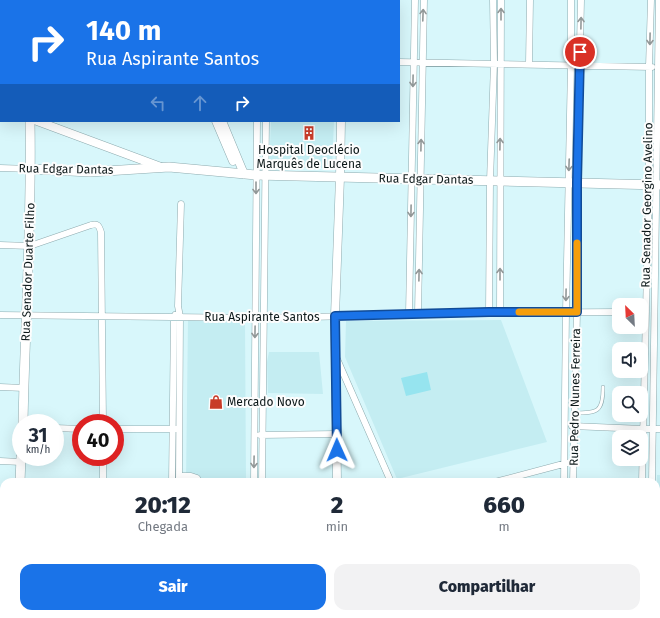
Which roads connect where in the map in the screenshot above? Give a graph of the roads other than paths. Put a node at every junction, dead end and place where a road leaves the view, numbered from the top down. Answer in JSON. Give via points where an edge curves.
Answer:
{"nodes":[{"id":1,"x":416,"y":0,"type":"edge"},
{"id":2,"x":424,"y":0,"type":"edge"},
{"id":3,"x":494,"y":0,"type":"edge"},
{"id":4,"x":501,"y":0,"type":"edge"},
{"id":5,"x":530,"y":0,"type":"edge"},
{"id":6,"x":571,"y":0,"type":"edge"},
{"id":7,"x":581,"y":0,"type":"edge"},
{"id":8,"x":651,"y":0,"type":"edge"},
{"id":9,"x":659,"y":0,"type":"edge"},
{"id":10,"x":400,"y":62,"type":"edge"},
{"id":11,"x":414,"y":62,"type":"junction"},
{"id":12,"x":422,"y":62,"type":"junction"},
{"id":13,"x":498,"y":63,"type":"junction"},
{"id":14,"x":529,"y":64,"type":"junction"},
{"id":15,"x":572,"y":65,"type":"junction"},
{"id":16,"x":580,"y":65,"type":"junction"},
{"id":17,"x":649,"y":67,"type":"junction"},
{"id":18,"x":659,"y":67,"type":"edge"},
{"id":19,"x":30,"y":122,"type":"edge"},
{"id":20,"x":40,"y":122,"type":"edge"},
{"id":21,"x":216,"y":122,"type":"edge"},
{"id":22,"x":222,"y":122,"type":"edge"},
{"id":23,"x":257,"y":122,"type":"edge"},
{"id":24,"x":266,"y":122,"type":"edge"},
{"id":25,"x":341,"y":122,"type":"edge"},
{"id":26,"x":161,"y":167,"type":"junction"},
{"id":27,"x":0,"y":168,"type":"edge"},
{"id":28,"x":31,"y":169,"type":"junction"},
{"id":29,"x":241,"y":174,"type":"junction"},
{"id":30,"x":261,"y":175,"type":"junction"},
{"id":31,"x":340,"y":177,"type":"junction"},
{"id":32,"x":416,"y":179,"type":"junction"},
{"id":33,"x":495,"y":181,"type":"junction"},
{"id":34,"x":573,"y":182,"type":"junction"},
{"id":35,"x":655,"y":184,"type":"edge"},
{"id":36,"x":181,"y":204,"type":"dead end"},
{"id":37,"x":256,"y":229,"type":"junction"},
{"id":38,"x":265,"y":229,"type":"junction"},
{"id":39,"x":0,"y":245,"type":"edge"},
{"id":40,"x":30,"y":246,"type":"junction"},
{"id":41,"x":256,"y":289,"type":"junction"},
{"id":42,"x":264,"y":289,"type":"junction"},
{"id":43,"x":644,"y":298,"type":"edge"},
{"id":44,"x":489,"y":312,"type":"junction"},
{"id":45,"x":566,"y":312,"type":"junction"},
{"id":46,"x":577,"y":312,"type":"junction"},
{"id":47,"x":612,"y":312,"type":"edge"},
{"id":48,"x":657,"y":312,"type":"edge"},
{"id":49,"x":500,"y":313,"type":"junction"},
{"id":50,"x":408,"y":314,"type":"junction"},
{"id":51,"x":418,"y":314,"type":"junction"},
{"id":52,"x":0,"y":315,"type":"edge"},
{"id":53,"x":27,"y":316,"type":"junction"},
{"id":54,"x":335,"y":316,"type":"junction"},
{"id":55,"x":102,"y":317,"type":"junction"},
{"id":56,"x":177,"y":317,"type":"junction"},
{"id":57,"x":256,"y":318,"type":"junction"},
{"id":58,"x":264,"y":318,"type":"junction"},
{"id":59,"x":643,"y":334,"type":"edge"},
{"id":60,"x":336,"y":357,"type":"junction"},
{"id":61,"x":0,"y":387,"type":"edge"},
{"id":62,"x":603,"y":387,"type":"dead end"},
{"id":63,"x":24,"y":388,"type":"junction"},
{"id":64,"x":574,"y":413,"type":"junction"},
{"id":65,"x":24,"y":414,"type":"edge"},
{"id":66,"x":103,"y":414,"type":"edge"},
{"id":67,"x":564,"y":426,"type":"junction"},
{"id":68,"x":574,"y":426,"type":"junction"},
{"id":69,"x":124,"y":429,"type":"edge"},
{"id":70,"x":176,"y":429,"type":"junction"},
{"id":71,"x":643,"y":429,"type":"junction"},
{"id":72,"x":657,"y":429,"type":"edge"},
{"id":73,"x":337,"y":434,"type":"junction"},
{"id":74,"x":254,"y":435,"type":"junction"},
{"id":75,"x":263,"y":435,"type":"junction"},
{"id":76,"x":12,"y":460,"type":"edge"},
{"id":77,"x":0,"y":461,"type":"edge"},
{"id":78,"x":573,"y":462,"type":"junction"},
{"id":79,"x":564,"y":464,"type":"junction"},
{"id":80,"x":21,"y":466,"type":"edge"},
{"id":81,"x":103,"y":466,"type":"edge"},
{"id":82,"x":20,"y":478,"type":"edge"},
{"id":83,"x":103,"y":478,"type":"edge"},
{"id":84,"x":172,"y":478,"type":"edge"},
{"id":85,"x":179,"y":478,"type":"edge"},
{"id":86,"x":183,"y":478,"type":"edge"},
{"id":87,"x":197,"y":478,"type":"edge"},
{"id":88,"x":254,"y":478,"type":"edge"},
{"id":89,"x":262,"y":478,"type":"edge"},
{"id":90,"x":337,"y":478,"type":"edge"},
{"id":91,"x":389,"y":478,"type":"edge"},
{"id":92,"x":510,"y":478,"type":"edge"},
{"id":93,"x":564,"y":478,"type":"edge"},
{"id":94,"x":573,"y":478,"type":"edge"},
{"id":95,"x":642,"y":478,"type":"edge"},
{"id":96,"x":652,"y":478,"type":"edge"}],
"edges":[{"from":1,"to":11,"type":"street"},
{"from":12,"to":2,"type":"street","one_way":true},
{"from":3,"to":13,"type":"street"},
{"from":13,"to":4,"type":"street","one_way":true},
{"from":5,"to":14,"type":"street"},
{"from":6,"to":15,"type":"street","name":"Rua Pedro Nunes Ferreira"},
{"from":16,"to":7,"type":"street","name":"Rua Pedro Nunes Ferreira","one_way":true},
{"from":8,"to":17,"type":"street","name":"Rua Senador Georgino Avelino","one_way":true},
{"from":9,"to":18,"type":"street","name":"Rua Senador Georgino Avelino"},
{"from":10,"to":11,"type":"street"},
{"from":11,"to":12,"type":"street"},
{"from":11,"to":32,"type":"street","one_way":true},
{"from":12,"to":13,"type":"street"},
{"from":32,"to":12,"type":"street","one_way":true},
{"from":13,"to":14,"type":"street"},
{"from":33,"to":13,"type":"street","one_way":true},
{"from":13,"to":33,"type":"street"},
{"from":14,"to":15,"type":"street"},
{"from":15,"to":16,"type":"street"},
{"from":15,"to":34,"type":"street","name":"Rua Pedro Nunes Ferreira","one_way":true},
{"from":16,"to":17,"type":"street"},
{"from":16,"to":34,"type":"street","name":"Rua Pedro Nunes Ferreira"},
{"from":17,"to":18,"type":"street"},
{"from":17,"to":35,"type":"street","name":"Rua Senador Georgino Avelino"},
{"from":18,"to":35,"type":"street","name":"Rua Senador Georgino Avelino"},
{"from":19,"to":28,"type":"main road","name":"Rua Senador Duarte Filho"},
{"from":20,"to":26,"type":"street"},
{"from":21,"to":29,"type":"street"},
{"from":22,"to":29,"type":"street"},
{"from":23,"to":30,"type":"street"},
{"from":24,"to":30,"type":"street"},
{"from":25,"to":31,"type":"street"},
{"from":26,"to":28,"type":"main road","name":"Rua Edgar Dantas","via":[[90,172]]},
{"from":26,"to":29,"type":"main road","name":"Rua Edgar Dantas"},
{"from":27,"to":28,"type":"street","name":"Rua Edgar Dantas"},
{"from":28,"to":40,"type":"main road","name":"Rua Senador Duarte Filho"},
{"from":29,"to":30,"type":"main road","name":"Rua Edgar Dantas"},
{"from":30,"to":31,"type":"main road","name":"Rua Edgar Dantas"},
{"from":30,"to":37,"type":"street","one_way":true},
{"from":30,"to":38,"type":"street"},
{"from":31,"to":32,"type":"main road","name":"Rua Edgar Dantas"},
{"from":31,"to":54,"type":"street"},
{"from":32,"to":33,"type":"main road","name":"Rua Edgar Dantas"},
{"from":32,"to":50,"type":"street","one_way":true},
{"from":51,"to":32,"type":"street","one_way":true},
{"from":33,"to":34,"type":"main road","name":"Rua Edgar Dantas"},
{"from":33,"to":44,"type":"street"},
{"from":49,"to":33,"type":"street","one_way":true},
{"from":34,"to":35,"type":"main road","name":"Rua Edgar Dantas"},
{"from":34,"to":45,"type":"street","name":"Rua Pedro Nunes Ferreira","one_way":true},
{"from":34,"to":46,"type":"street","name":"Rua Pedro Nunes Ferreira"},
{"from":35,"to":43,"type":"street","name":"Rua Senador Georgino Avelino"},
{"from":35,"to":48,"type":"street","name":"Rua Senador Georgino Avelino"},
{"from":36,"to":56,"type":"street"},
{"from":37,"to":38,"type":"street"},
{"from":37,"to":41,"type":"street"},
{"from":38,"to":42,"type":"street"},
{"from":39,"to":40,"type":"street"},
{"from":40,"to":53,"type":"main road","name":"Rua Senador Duarte Filho"},
{"from":40,"to":55,"type":"street","via":[[98,225],[101,232]]},
{"from":41,"to":42,"type":"street"},
{"from":41,"to":57,"type":"street"},
{"from":42,"to":58,"type":"street"},
{"from":44,"to":49,"type":"street","name":"Rua Aspirante Santos"},
{"from":44,"to":51,"type":"street","name":"Rua Aspirante Santos"},
{"from":45,"to":46,"type":"street","name":"Rua Aspirante Santos"},
{"from":45,"to":49,"type":"street","name":"Rua Aspirante Santos"},
{"from":45,"to":67,"type":"street","name":"Rua Pedro Nunes Ferreira"},
{"from":46,"to":47,"type":"street","name":"Rua Aspirante Santos"},
{"from":46,"to":64,"type":"street","name":"Rua Pedro Nunes Ferreira"},
{"from":48,"to":72,"type":"street","name":"Rua Senador Georgino Avelino"},
{"from":50,"to":51,"type":"street","name":"Rua Aspirante Santos"},
{"from":50,"to":54,"type":"street","name":"Rua Aspirante Santos"},
{"from":52,"to":53,"type":"street","name":"Rua Aspirante Santos"},
{"from":53,"to":55,"type":"street","name":"Rua Aspirante Santos"},
{"from":53,"to":63,"type":"main road","name":"Rua Senador Duarte Filho"},
{"from":54,"to":58,"type":"street","name":"Rua Aspirante Santos"},
{"from":54,"to":60,"type":"street"},
{"from":55,"to":56,"type":"street","name":"Rua Aspirante Santos"},
{"from":55,"to":66,"type":"street"},
{"from":56,"to":57,"type":"street","name":"Rua Aspirante Santos"},
{"from":56,"to":70,"type":"street"},
{"from":57,"to":58,"type":"street","name":"Rua Aspirante Santos"},
{"from":57,"to":74,"type":"street","one_way":true},
{"from":58,"to":75,"type":"street"},
{"from":59,"to":71,"type":"street","name":"Rua Senador Georgino Avelino"},
{"from":60,"to":73,"type":"street"},
{"from":60,"to":91,"type":"street"},
{"from":61,"to":63,"type":"street"},
{"from":62,"to":64,"type":"lane","via":[[602,402],[598,409],[590,413]]},
{"from":63,"to":65,"type":"main road","name":"Rua Senador Duarte Filho"},
{"from":64,"to":68,"type":"street","name":"Rua Pedro Nunes Ferreira"},
{"from":67,"to":68,"type":"street"},
{"from":67,"to":79,"type":"street","name":"Rua Pedro Nunes Ferreira"},
{"from":68,"to":71,"type":"street"},
{"from":68,"to":78,"type":"street","name":"Rua Pedro Nunes Ferreira"},
{"from":69,"to":70,"type":"street"},
{"from":70,"to":84,"type":"street"},
{"from":70,"to":85,"type":"street"},
{"from":71,"to":72,"type":"street"},
{"from":71,"to":95,"type":"street","name":"Rua Senador Georgino Avelino"},
{"from":72,"to":96,"type":"street","name":"Rua Senador Georgino Avelino"},
{"from":73,"to":75,"type":"street"},
{"from":73,"to":90,"type":"street"},
{"from":74,"to":75,"type":"street"},
{"from":74,"to":88,"type":"street","one_way":true},
{"from":75,"to":89,"type":"street"},
{"from":76,"to":77,"type":"street"},
{"from":78,"to":79,"type":"street"},
{"from":78,"to":94,"type":"street","name":"Rua Pedro Nunes Ferreira"},
{"from":79,"to":92,"type":"street"},
{"from":79,"to":93,"type":"street","name":"Rua Pedro Nunes Ferreira"},
{"from":80,"to":82,"type":"main road"},
{"from":81,"to":83,"type":"street"},
{"from":86,"to":87,"type":"street"}]}
